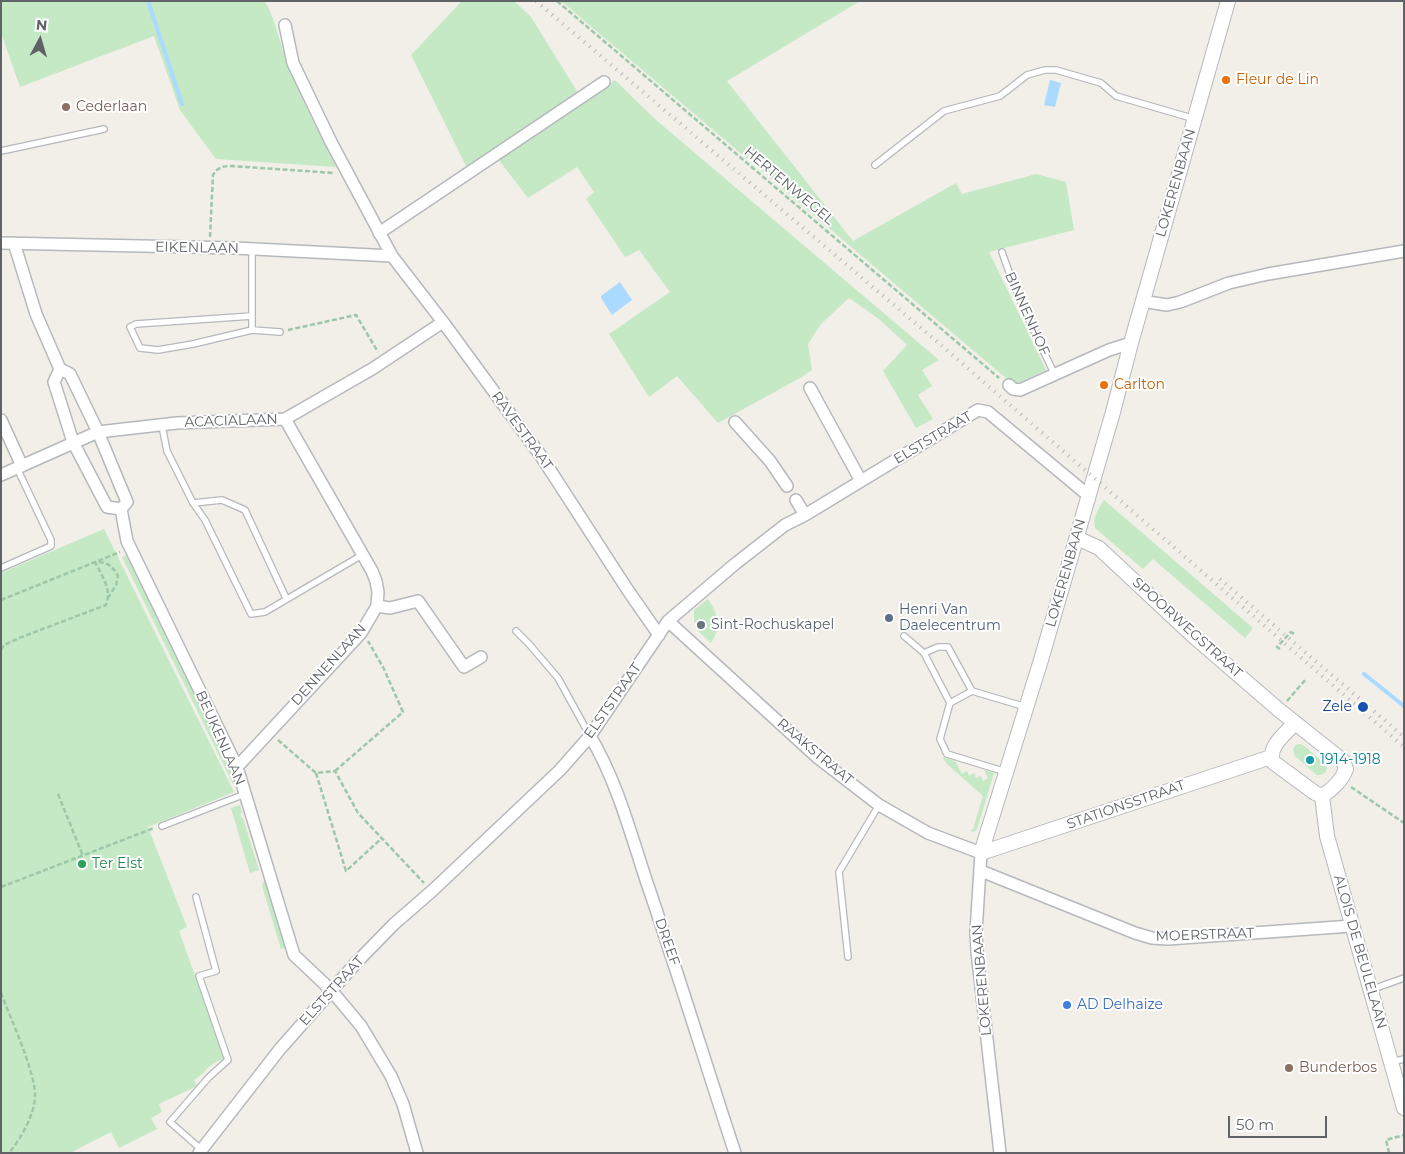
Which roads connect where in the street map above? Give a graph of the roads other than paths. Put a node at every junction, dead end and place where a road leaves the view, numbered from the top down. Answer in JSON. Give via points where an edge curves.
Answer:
{"nodes":[{"id":1,"x":1228,"y":1,"type":"edge"},
{"id":2,"x":284,"y":25,"type":"dead end"},
{"id":3,"x":604,"y":82,"type":"dead end"},
{"id":4,"x":1195,"y":119,"type":"junction"},
{"id":5,"x":104,"y":129,"type":"dead end"},
{"id":6,"x":1,"y":151,"type":"edge"},
{"id":7,"x":875,"y":165,"type":"dead end"},
{"id":8,"x":379,"y":232,"type":"junction"},
{"id":9,"x":1,"y":243,"type":"edge"},
{"id":10,"x":14,"y":244,"type":"junction"},
{"id":11,"x":252,"y":249,"type":"junction"},
{"id":12,"x":1404,"y":251,"type":"edge"},
{"id":13,"x":1002,"y":252,"type":"dead end"},
{"id":14,"x":392,"y":256,"type":"junction"},
{"id":15,"x":1142,"y":302,"type":"junction"},
{"id":16,"x":252,"y":316,"type":"junction"},
{"id":17,"x":443,"y":322,"type":"junction"},
{"id":18,"x":252,"y":330,"type":"junction"},
{"id":19,"x":280,"y":332,"type":"road end"},
{"id":20,"x":1131,"y":343,"type":"junction"},
{"id":21,"x":60,"y":369,"type":"junction"},
{"id":22,"x":1055,"y":375,"type":"junction"},
{"id":23,"x":1009,"y":385,"type":"road end"},
{"id":24,"x":810,"y":388,"type":"dead end"},
{"id":25,"x":285,"y":419,"type":"junction"},
{"id":26,"x":1,"y":420,"type":"edge"},
{"id":27,"x":735,"y":422,"type":"dead end"},
{"id":28,"x":162,"y":426,"type":"junction"},
{"id":29,"x":98,"y":432,"type":"junction"},
{"id":30,"x":73,"y":442,"type":"junction"},
{"id":31,"x":19,"y":467,"type":"junction"},
{"id":32,"x":1,"y":475,"type":"edge"},
{"id":33,"x":861,"y":481,"type":"junction"},
{"id":34,"x":787,"y":486,"type":"dead end"},
{"id":35,"x":1088,"y":496,"type":"junction"},
{"id":36,"x":796,"y":500,"type":"dead end"},
{"id":37,"x":193,"y":503,"type":"junction"},
{"id":38,"x":120,"y":509,"type":"junction"},
{"id":39,"x":805,"y":515,"type":"junction"},
{"id":40,"x":1077,"y":538,"type":"junction"},
{"id":41,"x":362,"y":555,"type":"junction"},
{"id":42,"x":1,"y":568,"type":"edge"},
{"id":43,"x":286,"y":598,"type":"junction"},
{"id":44,"x":378,"y":606,"type":"junction"},
{"id":45,"x":668,"y":621,"type":"junction"},
{"id":46,"x":516,"y":631,"type":"dead end"},
{"id":47,"x":659,"y":635,"type":"junction"},
{"id":48,"x":904,"y":636,"type":"dead end"},
{"id":49,"x":924,"y":653,"type":"junction"},
{"id":50,"x":481,"y":657,"type":"dead end"},
{"id":51,"x":972,"y":691,"type":"junction"},
{"id":52,"x":950,"y":703,"type":"junction"},
{"id":53,"x":1026,"y":707,"type":"junction"},
{"id":54,"x":1295,"y":723,"type":"junction"},
{"id":55,"x":590,"y":736,"type":"junction"},
{"id":56,"x":1271,"y":757,"type":"junction"},
{"id":57,"x":237,"y":768,"type":"junction"},
{"id":58,"x":1006,"y":772,"type":"junction"},
{"id":59,"x":245,"y":794,"type":"junction"},
{"id":60,"x":1322,"y":796,"type":"junction"},
{"id":61,"x":879,"y":805,"type":"junction"},
{"id":62,"x":162,"y":826,"type":"road end"},
{"id":63,"x":982,"y":854,"type":"junction"},
{"id":64,"x":981,"y":871,"type":"junction"},
{"id":65,"x":196,"y":897,"type":"dead end"},
{"id":66,"x":1352,"y":926,"type":"junction"},
{"id":67,"x":848,"y":957,"type":"dead end"},
{"id":68,"x":1404,"y":978,"type":"edge"},
{"id":69,"x":331,"y":990,"type":"junction"},
{"id":70,"x":1370,"y":990,"type":"junction"},
{"id":71,"x":1397,"y":1060,"type":"edge"},
{"id":72,"x":1404,"y":1108,"type":"edge"},
{"id":73,"x":202,"y":1152,"type":"edge"},
{"id":74,"x":417,"y":1153,"type":"edge"},
{"id":75,"x":735,"y":1153,"type":"edge"},
{"id":76,"x":1000,"y":1153,"type":"edge"}],
"edges":[{"from":1,"to":4,"type":"street","name":"LOKERENBAAN"},
{"from":2,"to":8,"type":"street","name":"RAVESTRAAT","via":[[293,63]]},
{"from":3,"to":8,"type":"street"},
{"from":4,"to":7,"type":"lane","via":[[1116,96],[1101,83],[1045,70],[1027,75],[1000,96],[944,111]]},
{"from":4,"to":15,"type":"street","name":"LOKERENBAAN"},
{"from":5,"to":6,"type":"lane"},
{"from":8,"to":14,"type":"street","name":"RAVESTRAAT"},
{"from":9,"to":10,"type":"street","name":"EIKENLAAN"},
{"from":10,"to":11,"type":"street","name":"EIKENLAAN"},
{"from":10,"to":21,"type":"street","name":"BEUKENLAAN","via":[[36,314]]},
{"from":11,"to":14,"type":"street","name":"EIKENLAAN"},
{"from":11,"to":16,"type":"lane"},
{"from":12,"to":15,"type":"street","via":[[1268,274],[1229,283],[1180,302]]},
{"from":13,"to":22,"type":"lane","name":"BINNENHOF","via":[[1029,322]]},
{"from":14,"to":17,"type":"street","name":"RAVESTRAAT"},
{"from":15,"to":20,"type":"street","name":"LOKERENBAAN"},
{"from":16,"to":18,"type":"lane"},
{"from":16,"to":18,"type":"lane","via":[[136,324],[130,328],[140,348],[158,350]]},
{"from":17,"to":25,"type":"street","name":"ACACIALAAN","via":[[372,370]]},
{"from":17,"to":47,"type":"street","name":"RAVESTRAAT","via":[[541,456]]},
{"from":18,"to":19,"type":"lane"},
{"from":20,"to":22,"type":"street"},
{"from":20,"to":35,"type":"street","name":"LOKERENBAAN"},
{"from":21,"to":29,"type":"street","name":"BEUKENLAAN","via":[[70,374]]},
{"from":21,"to":30,"type":"street","via":[[54,382]]},
{"from":22,"to":23,"type":"street","via":[[1020,390]]},
{"from":24,"to":33,"type":"street"},
{"from":25,"to":28,"type":"street","name":"ACACIALAAN"},
{"from":25,"to":41,"type":"street"},
{"from":26,"to":31,"type":"street"},
{"from":27,"to":34,"type":"street","via":[[770,461]]},
{"from":28,"to":29,"type":"street","name":"ACACIALAAN"},
{"from":28,"to":37,"type":"lane","via":[[167,451]]},
{"from":29,"to":30,"type":"street","name":"ACACIALAAN"},
{"from":29,"to":38,"type":"street","name":"BEUKENLAAN","via":[[127,502]]},
{"from":30,"to":31,"type":"street","name":"ACACIALAAN"},
{"from":30,"to":38,"type":"street","via":[[107,507]]},
{"from":31,"to":32,"type":"street","name":"ACACIALAAN"},
{"from":31,"to":42,"type":"lane","via":[[51,546]]},
{"from":33,"to":35,"type":"street","name":"ELSTSTRAAT","via":[[978,410],[988,412]]},
{"from":33,"to":39,"type":"street","name":"ELSTSTRAAT"},
{"from":35,"to":40,"type":"street","name":"LOKERENBAAN"},
{"from":36,"to":39,"type":"street"},
{"from":37,"to":43,"type":"lane","via":[[222,500],[245,510]]},
{"from":37,"to":43,"type":"lane","via":[[205,520],[250,614],[265,612]]},
{"from":38,"to":57,"type":"street","name":"BEUKENLAAN","via":[[130,548]]},
{"from":39,"to":45,"type":"street","name":"ELSTSTRAAT","via":[[785,525]]},
{"from":40,"to":53,"type":"street","name":"LOKERENBAAN"},
{"from":40,"to":54,"type":"street","name":"SPOORWEGSTRAAT","via":[[1099,548],[1191,634]]},
{"from":41,"to":43,"type":"lane"},
{"from":41,"to":44,"type":"street","via":[[376,580]]},
{"from":44,"to":50,"type":"street","via":[[390,608],[418,601],[464,667]]},
{"from":44,"to":57,"type":"street","name":"DENNENLAAN","via":[[362,631]]},
{"from":45,"to":47,"type":"street","name":"ELSTSTRAAT"},
{"from":45,"to":61,"type":"street","name":"RAAKSTRAAT","via":[[818,758]]},
{"from":46,"to":55,"type":"lane","via":[[558,678]]},
{"from":47,"to":55,"type":"street","name":"ELSTSTRAAT"},
{"from":48,"to":49,"type":"lane"},
{"from":49,"to":51,"type":"lane","via":[[948,646]]},
{"from":49,"to":52,"type":"lane"},
{"from":51,"to":52,"type":"lane"},
{"from":51,"to":53,"type":"lane"},
{"from":52,"to":58,"type":"lane","via":[[940,739],[947,754]]},
{"from":53,"to":58,"type":"street","name":"LOKERENBAAN"},
{"from":54,"to":56,"type":"street","via":[[1272,750]]},
{"from":54,"to":60,"type":"street","name":"SPOORWEGSTRAAT","via":[[1343,761],[1346,769],[1330,791]]},
{"from":55,"to":69,"type":"street","name":"ELSTSTRAAT","via":[[560,770],[394,924]]},
{"from":55,"to":75,"type":"street","name":"DREEF","via":[[602,755],[618,798]]},
{"from":56,"to":60,"type":"street","via":[[1273,762]]},
{"from":56,"to":63,"type":"street","name":"STATIONSSTRAAT"},
{"from":57,"to":59,"type":"street","name":"BEUKENLAAN"},
{"from":58,"to":63,"type":"street","name":"LOKERENBAAN"},
{"from":59,"to":62,"type":"lane"},
{"from":59,"to":69,"type":"street","name":"BEUKENLAAN","via":[[294,955]]},
{"from":60,"to":66,"type":"street","name":"ALOIS DE BEULELAAN","via":[[1327,836]]},
{"from":61,"to":63,"type":"street","name":"RAAKSTRAAT","via":[[928,833]]},
{"from":61,"to":67,"type":"lane","via":[[840,872]]},
{"from":63,"to":64,"type":"street","name":"LOKERENBAAN"},
{"from":64,"to":66,"type":"street","name":"MOERSTRAAT","via":[[1152,938]]},
{"from":64,"to":76,"type":"street","name":"LOKERENBAAN","via":[[977,952]]},
{"from":65,"to":73,"type":"lane","via":[[216,971],[199,976],[228,1060],[203,1083],[170,1122]]},
{"from":66,"to":70,"type":"street","name":"ALOIS DE BEULELAAN"},
{"from":68,"to":70,"type":"lane"},
{"from":69,"to":73,"type":"street","name":"ELSTSTRAAT","via":[[280,1049]]},
{"from":69,"to":74,"type":"street","name":"BEUKENLAAN","via":[[361,1026],[391,1076]]},
{"from":70,"to":71,"type":"street","name":"ALOIS DE BEULELAAN"},
{"from":71,"to":72,"type":"street","name":"ALOIS DE BEULELAAN"}]}
